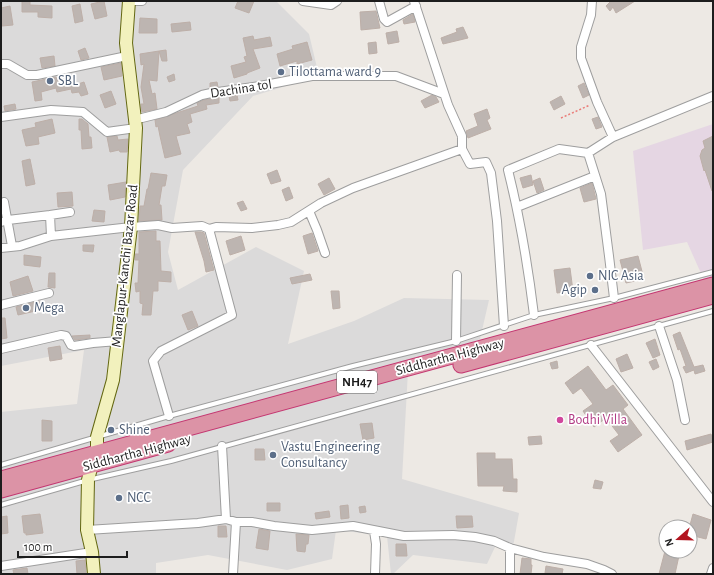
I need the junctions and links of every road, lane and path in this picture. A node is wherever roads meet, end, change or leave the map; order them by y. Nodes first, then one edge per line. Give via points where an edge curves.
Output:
1 (129, 1) edge
2 (142, 1) edge
3 (303, 1) edge
4 (337, 1) edge
5 (379, 1) edge
6 (592, 1) edge
7 (415, 4) edge
8 (127, 56) junction
9 (1, 64) edge
10 (444, 94) junction
11 (713, 96) edge
12 (597, 102) junction
13 (1, 117) edge
14 (561, 118) dead end
15 (135, 124) junction
16 (613, 137) junction
17 (462, 149) junction
18 (588, 153) junction
19 (595, 176) junction
20 (4, 202) dead end
21 (518, 207) junction
22 (309, 211) junction
23 (70, 212) dead end
24 (50, 215) junction
25 (4, 221) edge
26 (131, 227) junction
27 (209, 229) junction
28 (51, 236) junction
29 (12, 246) junction
30 (1, 248) edge
31 (325, 253) dead end
32 (713, 272) edge
33 (457, 275) dead end
34 (713, 285) edge
35 (49, 292) dead end
36 (713, 296) edge
37 (614, 298) junction
38 (1, 305) edge
39 (713, 311) edge
40 (534, 315) junction
41 (504, 326) junction
42 (659, 326) junction
43 (118, 341) junction
44 (456, 341) junction
45 (591, 345) junction
46 (1, 349) edge
47 (169, 416) junction
48 (685, 420) dead end
49 (97, 437) junction
50 (222, 446) junction
51 (95, 458) junction
52 (1, 465) edge
53 (1, 479) edge
54 (88, 480) junction
55 (1, 490) edge
56 (713, 502) edge
57 (1, 505) edge
58 (226, 519) junction
59 (236, 522) junction
60 (87, 530) junction
61 (374, 531) junction
62 (510, 548) junction
63 (92, 552) junction
64 (1, 566) edge
65 (713, 568) edge
66 (94, 574) edge
67 (233, 574) edge
68 (375, 574) edge
69 (510, 574) edge
70 (612, 574) edge
71 (711, 574) edge

1 - 2 street
1 - 8 street, Manglapur-Kanchi Bazar Road
3 - 4 street via 331,5
5 - 7 street via 384,19 388,22
6 - 12 street via 580,58
7 - 10 street
8 - 9 street via 37,75 27,75 8,64
8 - 15 street, Manglapur-Kanchi Bazar Road
10 - 15 street, Dachina tol via 396,76 312,76 202,95 166,112 142,118
10 - 17 street via 462,136
11 - 16 street
12 - 14 path
12 - 16 street
13 - 15 street, Dachina tol via 51,110 83,112 107,132
15 - 26 street, Manglapur-Kanchi Bazar Road
16 - 18 street
17 - 22 street via 353,188
17 - 41 street via 470,164 486,162 490,173 497,221
18 - 19 street
18 - 21 street via 559,149 508,170
19 - 21 street
19 - 37 street via 600,194
20 - 25 street
21 - 40 street
22 - 27 street via 291,222 278,226
22 - 31 street
23 - 24 street
24 - 25 street
24 - 28 street
25 - 29 street
26 - 27 street via 202,226
26 - 28 street
26 - 43 street, Manglapur-Kanchi Bazar Road
27 - 47 street via 232,315 161,351 153,361
28 - 29 street
29 - 30 street
32 - 37 lane
33 - 44 street
34 - 51 highway, Siddhartha Highway / NH47
35 - 38 street
36 - 51 highway, Siddhartha Highway / NH47
37 - 40 lane
39 - 42 lane
40 - 41 lane
41 - 44 lane
42 - 45 lane
42 - 48 street
43 - 46 street via 74,346 66,336 61,335
43 - 49 street, Manglapur-Kanchi Bazar Road via 113,380
44 - 47 lane
45 - 50 lane
45 - 56 street
47 - 49 lane
49 - 51 street, Manglapur-Kanchi Bazar Road
49 - 52 lane
50 - 54 lane
50 - 58 street
51 - 53 highway, Siddhartha Highway / NH47
51 - 54 street, Manglapur-Kanchi Bazar Road
51 - 55 highway, Siddhartha Highway / NH47
54 - 57 lane
54 - 60 street, Manglapur-Kanchi Bazar Road
58 - 59 street
58 - 60 street
59 - 61 street via 312,530 353,526
59 - 67 street
60 - 63 street, Manglapur-Kanchi Bazar Road
61 - 62 street via 404,536 475,537
61 - 68 street
62 - 69 street
62 - 70 street via 587,564
63 - 64 street
63 - 66 street, Manglapur-Kanchi Bazar Road
65 - 71 street

